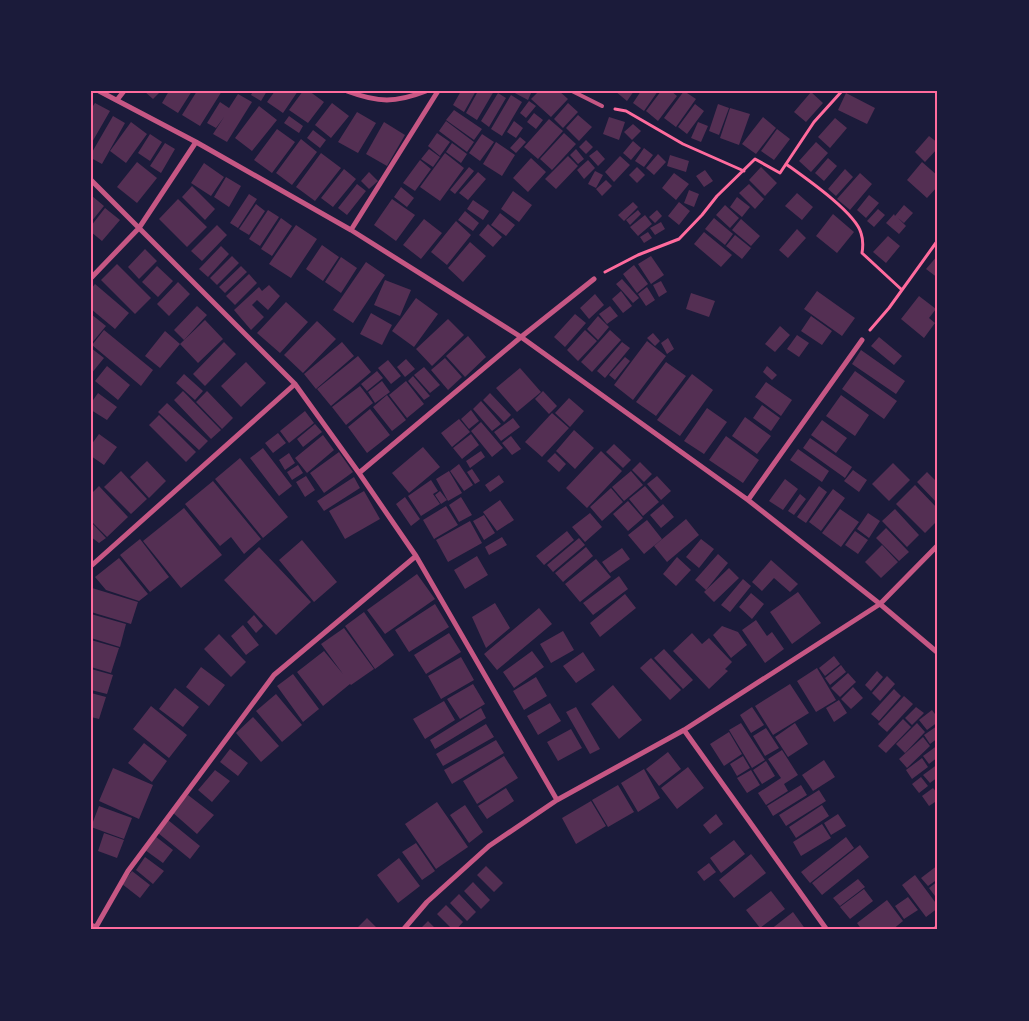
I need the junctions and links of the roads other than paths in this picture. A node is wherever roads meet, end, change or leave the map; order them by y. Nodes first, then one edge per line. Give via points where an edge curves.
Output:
1 (99, 91) edge
2 (124, 91) edge
3 (347, 91) edge
4 (426, 91) edge
5 (438, 91) edge
6 (572, 91) edge
7 (117, 100) junction
8 (602, 106) road end
9 (196, 142) junction
10 (91, 180) edge
11 (138, 228) junction
12 (351, 230) junction
13 (91, 278) edge
14 (594, 279) road end
15 (521, 337) junction
16 (862, 340) road end
17 (295, 384) junction
18 (359, 473) junction
19 (748, 500) junction
20 (938, 545) edge
21 (416, 556) junction
22 (91, 566) edge
23 (880, 604) junction
24 (938, 653) edge
25 (684, 730) junction
26 (557, 800) junction
27 (94, 926) edge
28 (938, 927) edge
29 (403, 930) edge
30 (827, 930) edge
31 (934, 930) edge

1 - 7 street
2 - 7 street
3 - 4 street via 377,100 392,100
5 - 12 street
6 - 8 lane
7 - 9 street
9 - 11 street
9 - 12 street
10 - 11 street
11 - 13 street
11 - 17 street
12 - 15 street
14 - 15 street
15 - 18 street
15 - 19 street
16 - 19 street
17 - 18 street
17 - 22 street
18 - 21 street
19 - 23 street
20 - 23 street
21 - 26 street
21 - 27 street via 274,675 128,871
23 - 24 street
23 - 25 street
25 - 26 street
25 - 30 street
26 - 29 street via 489,846 427,902
28 - 31 street

